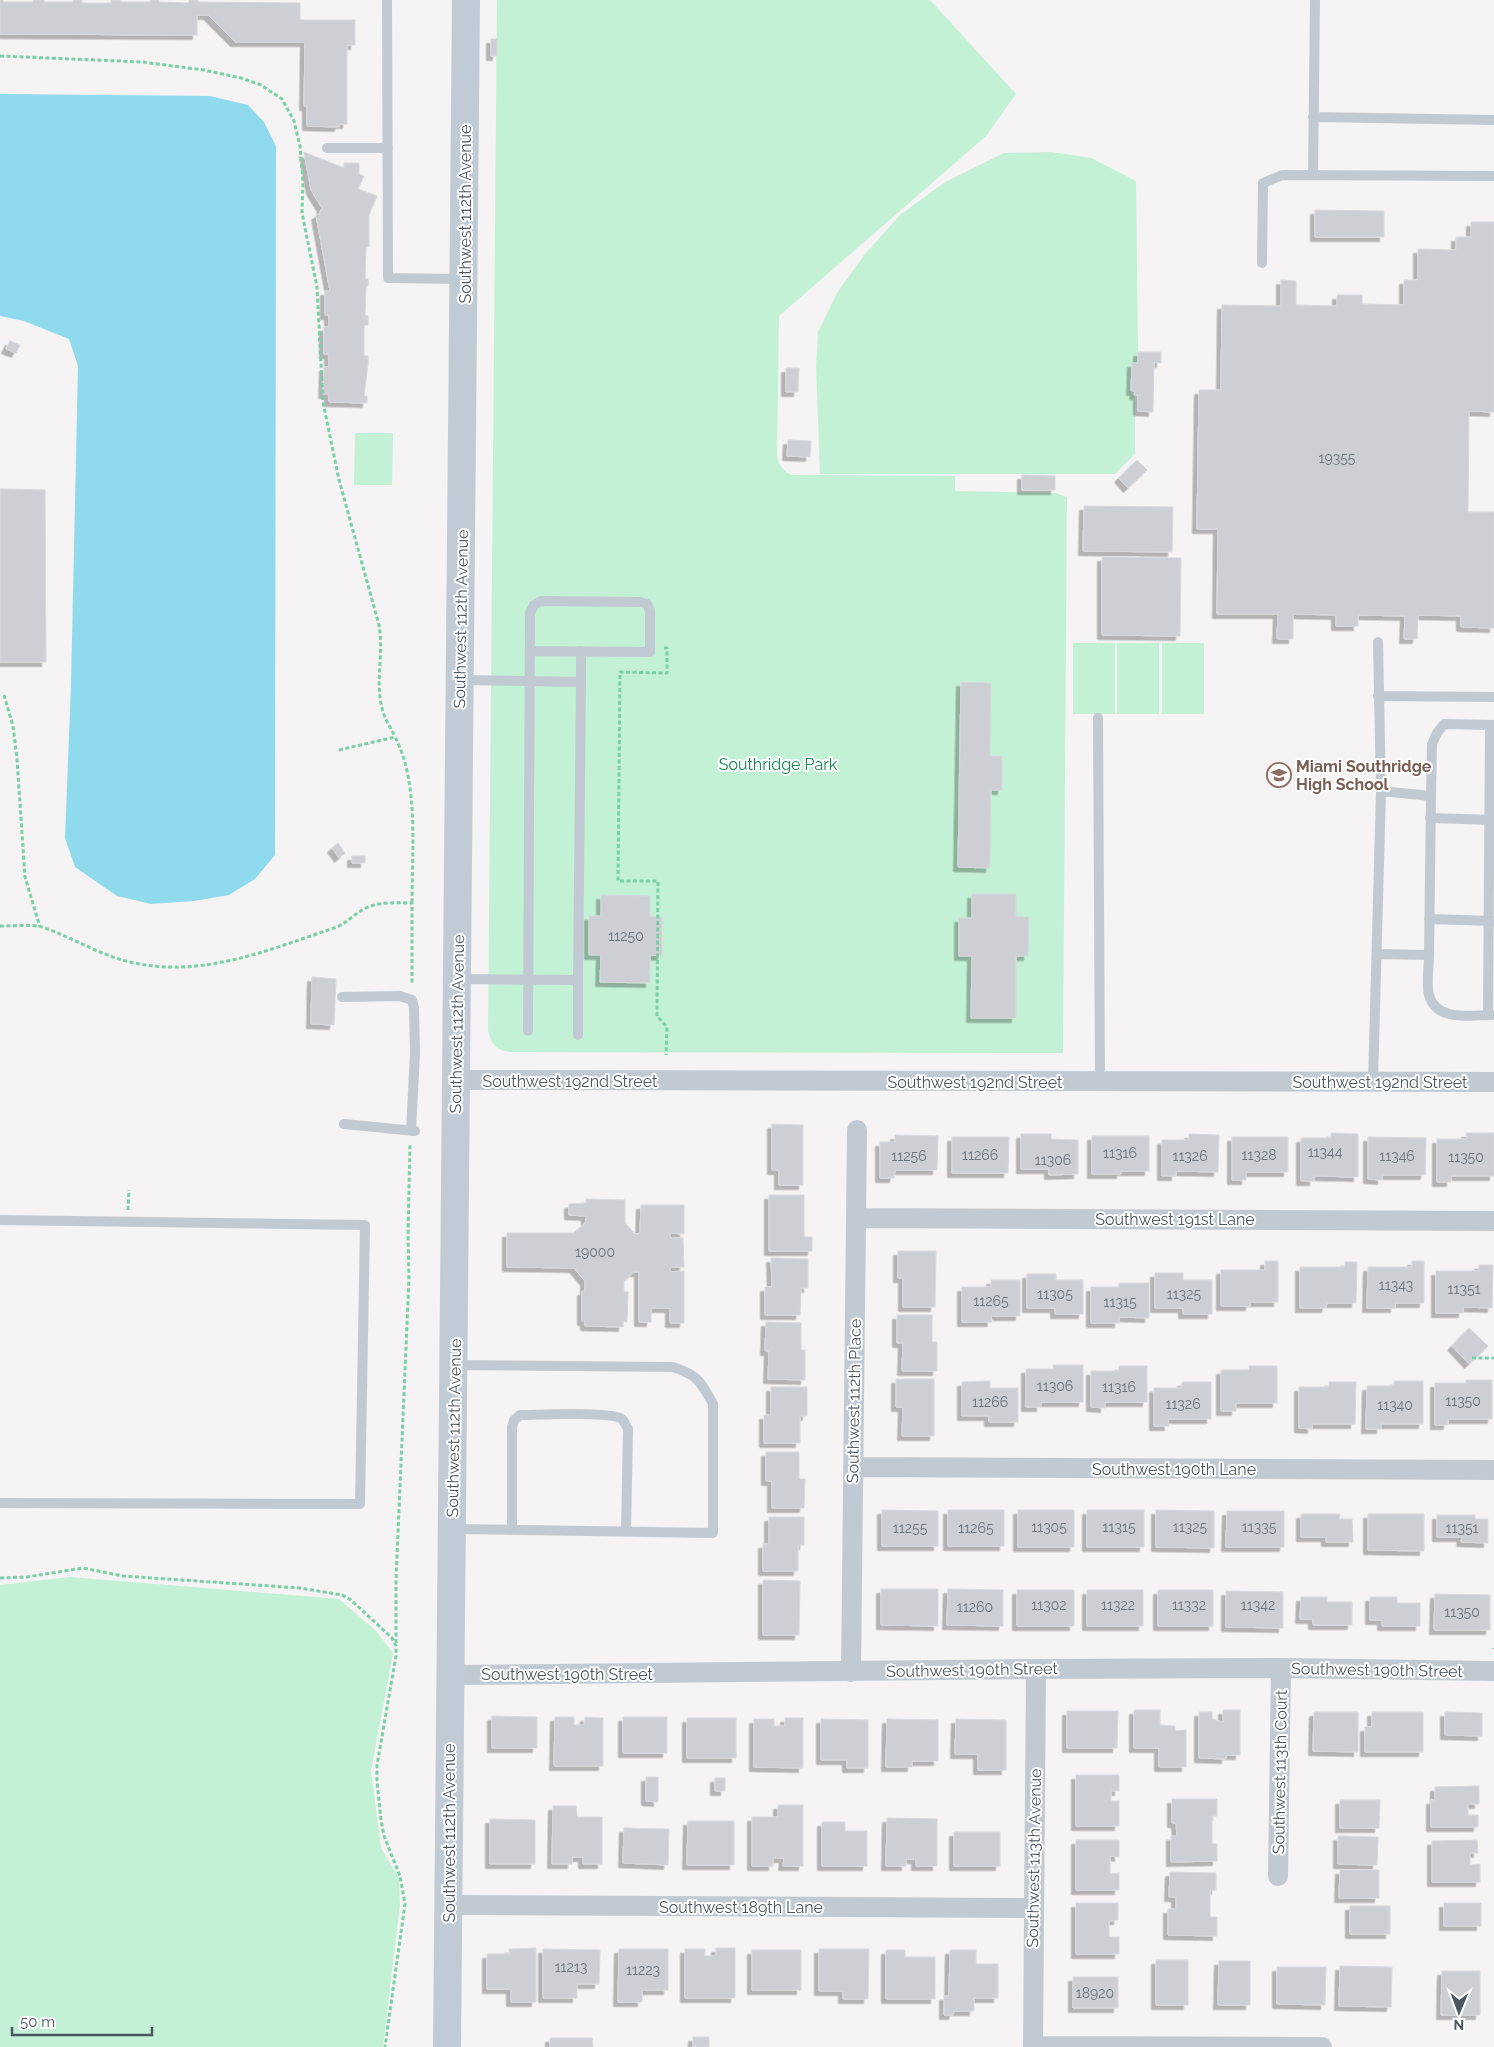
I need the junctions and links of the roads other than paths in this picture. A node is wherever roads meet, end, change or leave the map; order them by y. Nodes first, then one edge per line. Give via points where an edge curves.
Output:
1 (387, 0) edge
2 (466, 0) edge
3 (1316, 0) edge
4 (1313, 117) junction
5 (1494, 120) edge
6 (328, 148) dead end
7 (388, 148) junction
8 (1313, 174) junction
9 (1494, 176) edge
10 (1262, 263) dead end
11 (464, 279) junction
12 (1378, 642) dead end
13 (530, 651) junction
14 (581, 651) junction
15 (460, 680) junction
16 (531, 681) junction
17 (581, 682) junction
18 (1378, 696) junction
19 (1494, 697) edge
20 (1098, 718) dead end
21 (1492, 725) edge
22 (1381, 791) junction
23 (1431, 796) junction
24 (1430, 818) junction
25 (1492, 820) edge
26 (1429, 919) junction
27 (1491, 921) edge
28 (1377, 954) junction
29 (1429, 955) junction
30 (458, 979) junction
31 (529, 980) junction
32 (578, 980) junction
33 (342, 997) dead end
34 (1491, 1015) edge
35 (528, 1031) dead end
36 (578, 1035) dead end
37 (456, 1080) junction
38 (1100, 1082) junction
39 (1373, 1082) junction
40 (1494, 1082) edge
41 (344, 1124) dead end
42 (857, 1130) dead end
43 (856, 1218) junction
44 (0, 1220) edge
45 (1494, 1221) edge
46 (454, 1364) junction
47 (853, 1467) junction
48 (1494, 1470) edge
49 (0, 1503) edge
50 (453, 1529) junction
51 (512, 1530) junction
52 (626, 1532) junction
53 (1281, 1668) junction
54 (1036, 1669) junction
55 (1494, 1671) edge
56 (851, 1672) junction
57 (450, 1675) junction
58 (1278, 1876) dead end
59 (448, 1905) junction
60 (1034, 1908) junction
61 (448, 2047) edge
62 (1033, 2047) edge
63 (1322, 2047) edge

1 - 7 lane
2 - 11 street, Southwest 112th Avenue
3 - 4 lane
4 - 5 lane
4 - 8 lane
6 - 7 lane
7 - 11 lane via 388,278
8 - 9 lane
8 - 10 lane via 1282,174 1263,183
11 - 15 street, Southwest 112th Avenue
12 - 18 lane
13 - 14 lane
13 - 14 lane via 530,614 534,605 541,601 647,604 650,611 650,652
13 - 16 lane
14 - 17 lane
15 - 16 lane
15 - 30 street, Southwest 112th Avenue
16 - 17 lane
16 - 31 lane
17 - 32 lane
18 - 19 lane
18 - 22 lane
20 - 38 lane
21 - 23 lane via 1444,724 1432,744
21 - 25 lane
22 - 23 lane
22 - 28 lane
23 - 24 lane
24 - 25 lane
24 - 26 lane
25 - 27 lane
26 - 27 lane
26 - 29 lane
27 - 34 lane
28 - 29 lane
28 - 39 lane
29 - 34 lane via 1429,996 1438,1009 1449,1015
30 - 31 lane
30 - 37 street, Southwest 112th Avenue
31 - 32 lane
31 - 35 lane
32 - 36 lane
33 - 41 lane via 400,996 412,1000 415,1053 412,1134
37 - 38 street, Southwest 192nd Street
37 - 46 street, Southwest 112th Avenue
38 - 39 street, Southwest 192nd Street
39 - 40 street, Southwest 192nd Street
42 - 43 street, Southwest 112th Place
43 - 45 street, Southwest 191st Lane
43 - 47 street, Southwest 112th Place
44 - 49 lane via 365,1226 360,1504
46 - 50 street, Southwest 112th Avenue
46 - 52 lane via 673,1366 692,1373 713,1404 713,1533
47 - 48 street, Southwest 190th Lane
47 - 56 street, Southwest 112th Place
50 - 51 lane
50 - 57 street, Southwest 112th Avenue
51 - 52 lane
51 - 52 lane via 512,1427 520,1414 614,1416 622,1420 628,1429
53 - 54 street, Southwest 190th Street
53 - 55 street, Southwest 190th Street
53 - 58 street, Southwest 113th Court
54 - 56 street, Southwest 190th Street
54 - 60 street, Southwest 113th Avenue
56 - 57 street, Southwest 190th Street
57 - 59 street, Southwest 112th Avenue
59 - 60 street, Southwest 189th Lane
59 - 61 street, Southwest 112th Avenue
60 - 62 street, Southwest 113th Avenue
62 - 63 street

